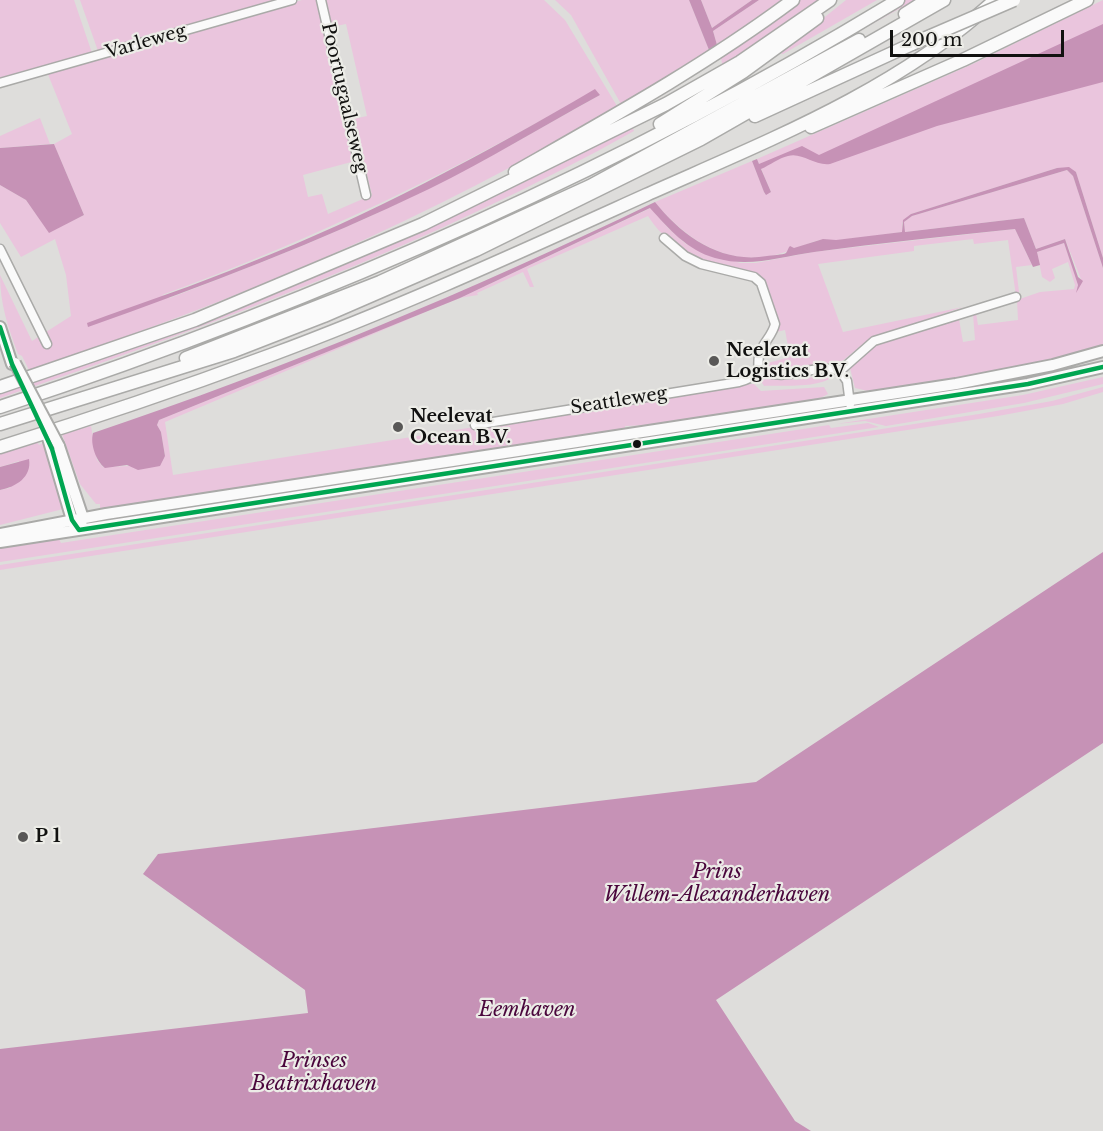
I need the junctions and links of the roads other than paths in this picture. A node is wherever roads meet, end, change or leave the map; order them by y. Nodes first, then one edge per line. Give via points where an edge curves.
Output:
1 (292, 0) edge
2 (321, 0) edge
3 (793, 0) edge
4 (831, 0) edge
5 (838, 0) edge
6 (897, 0) edge
7 (927, 0) edge
8 (944, 0) edge
9 (995, 0) edge
10 (1014, 0) edge
11 (1087, 0) edge
12 (0, 83) edge
13 (701, 139) junction
14 (753, 147) junction
15 (544, 190) junction
16 (366, 195) dead end
17 (423, 224) junction
18 (664, 238) dead end
19 (0, 249) edge
20 (1016, 297) dead end
21 (0, 327) edge
22 (47, 344) dead end
23 (1103, 351) edge
24 (1103, 367) edge
25 (759, 369) junction
26 (840, 371) junction
27 (0, 387) edge
28 (76, 400) junction
29 (851, 406) junction
30 (0, 407) edge
31 (0, 424) edge
32 (475, 424) dead end
33 (53, 444) junction
34 (0, 447) edge
35 (68, 505) junction
36 (77, 519) junction
37 (58, 523) junction
38 (79, 530) junction
39 (0, 534) edge
40 (0, 542) edge

1 - 12 street, Varleweg
2 - 16 street, Poortugaalseweg
3 - 17 highway via 683,74
4 - 17 highway via 740,62 666,104
5 - 15 highway via 743,72
6 - 15 highway via 735,94
7 - 28 highway via 600,181 475,241
8 - 13 highway
9 - 14 highway via 925,57 851,100
10 - 13 highway, bridge
11 - 14 highway via 897,91
13 - 28 highway via 476,250 324,316 234,351
14 - 34 highway via 346,326 96,417
15 - 30 highway via 253,316
17 - 27 highway via 195,320
18 - 25 street via 693,260 715,269 751,275 761,284 775,324 760,353
19 - 22 street
20 - 26 street via 874,340
21 - 33 main road, bridge
23 - 29 main road
24 - 29 main road via 1028,384
25 - 26 street via 787,375
25 - 32 street, Seattleweg via 739,382
26 - 29 street via 847,381
28 - 31 highway
29 - 36 main road
29 - 38 main road
33 - 35 main road
33 - 36 main road
35 - 36 main road
35 - 37 main road
36 - 37 main road
36 - 38 main road
37 - 39 main road
38 - 40 main road

